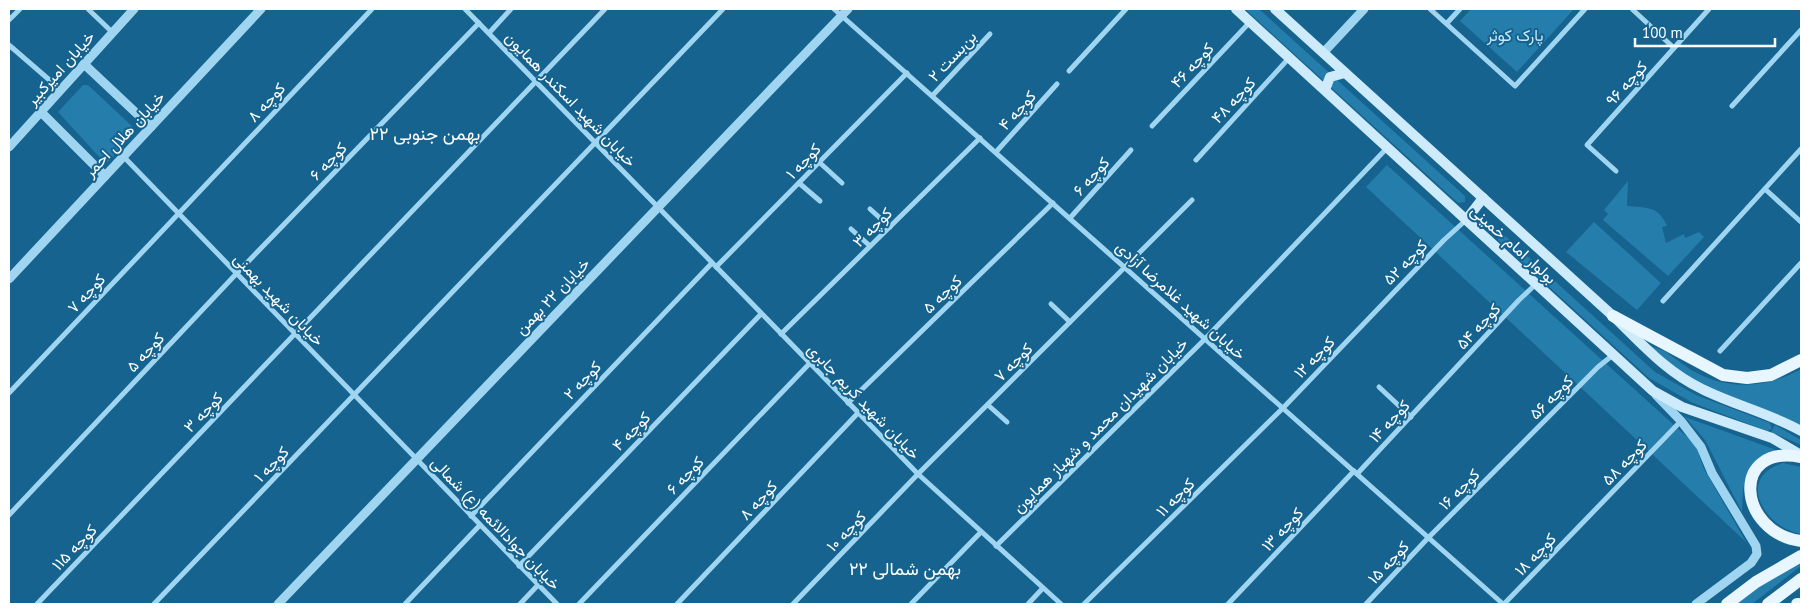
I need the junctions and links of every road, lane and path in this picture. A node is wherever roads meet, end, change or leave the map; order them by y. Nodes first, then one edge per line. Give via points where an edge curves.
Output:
1 (20, 9) edge
2 (88, 9) edge
3 (134, 9) edge
4 (261, 9) edge
5 (372, 9) edge
6 (465, 9) edge
7 (511, 9) edge
8 (605, 9) edge
9 (723, 9) edge
10 (834, 9) edge
11 (1126, 9) edge
12 (1236, 9) edge
13 (1275, 9) edge
14 (1364, 9) edge
15 (1430, 9) edge
16 (1460, 9) edge
17 (1585, 9) edge
18 (1632, 9) edge
19 (1709, 9) edge
20 (846, 12) edge
21 (9, 20) edge
22 (1250, 22) junction
23 (479, 23) junction
24 (1447, 23) junction
25 (1801, 30) edge
26 (112, 32) junction
27 (488, 33) junction
28 (990, 34) dead end
29 (9, 45) edge
30 (1674, 48) junction
31 (1323, 53) junction
32 (1289, 58) junction
33 (84, 64) junction
34 (1069, 71) dead end
35 (907, 73) junction
36 (1345, 73) junction
37 (536, 82) junction
38 (1056, 84) dead end
39 (62, 90) junction
40 (1325, 90) junction
41 (932, 96) junction
42 (1732, 106) dead end
43 (41, 112) junction
44 (1152, 126) dead end
45 (151, 127) junction
46 (980, 138) junction
47 (595, 142) junction
48 (9, 146) edge
49 (1387, 148) junction
50 (1801, 149) edge
51 (1131, 150) dead end
52 (996, 152) junction
53 (123, 156) junction
54 (1196, 160) dead end
55 (819, 162) junction
56 (1616, 171) dead end
57 (105, 176) junction
58 (799, 183) junction
59 (842, 183) dead end
60 (1764, 189) junction
61 (1483, 198) junction
62 (1192, 200) dead end
63 (820, 202) dead end
64 (1053, 203) junction
65 (658, 208) junction
66 (870, 209) dead end
67 (179, 213) junction
68 (1070, 218) junction
69 (1466, 220) junction
70 (1801, 222) edge
71 (890, 227) junction
72 (851, 229) dead end
73 (870, 246) junction
74 (1801, 263) edge
75 (714, 265) junction
76 (1126, 268) junction
77 (237, 273) junction
78 (9, 279) edge
79 (1536, 284) junction
80 (1663, 300) dead end
81 (1050, 304) dead end
82 (761, 314) junction
83 (1613, 316) junction
84 (1070, 322) junction
85 (1364, 323) joint
86 (295, 334) junction
87 (782, 334) junction
88 (1205, 339) junction
89 (1720, 351) dead end
90 (1613, 355) junction
91 (1801, 360) edge
92 (810, 363) junction
93 (1439, 386) joint
94 (1379, 387) dead end
95 (1653, 391) junction
96 (10, 392) edge
97 (354, 394) junction
98 (848, 403) junction
99 (988, 405) junction
100 (1283, 408) junction
101 (858, 413) junction
102 (1411, 416) junction
103 (1681, 421) junction
104 (1007, 422) dead end
105 (1801, 430) edge
106 (1801, 456) edge
107 (1507, 458) joint
108 (417, 459) junction
109 (1355, 473) junction
110 (918, 474) junction
111 (129, 508) joint
112 (9, 515) edge
113 (471, 516) junction
114 (1585, 521) joint
115 (480, 525) junction
116 (981, 532) junction
117 (1428, 538) junction
118 (1801, 541) edge
119 (996, 546) junction
120 (1801, 556) edge
121 (519, 566) junction
122 (1801, 579) edge
123 (538, 585) junction
124 (1043, 588) junction
125 (37, 604) edge
126 (154, 604) edge
127 (278, 604) edge
128 (405, 604) edge
129 (520, 604) edge
130 (557, 604) edge
131 (579, 604) edge
132 (677, 604) edge
133 (793, 604) edge
134 (911, 604) edge
135 (1028, 604) edge
136 (1061, 604) edge
137 (1084, 604) edge
138 (1228, 604) edge
139 (1366, 604) edge
140 (1503, 604) edge
141 (1696, 604) edge
142 (1727, 604) edge
143 (1768, 604) edge

1 - 21 street
2 - 26 street
3 - 26 street, خیابان امیرکبیر
4 - 45 street, خیابان هلال احمر
5 - 67 street, کوچه ۸
6 - 23 street, خیابان شهید اسکندر همایون
7 - 27 street
8 - 37 street
9 - 47 street
10 - 20 street, خیابان شهید غلامرضا آزادی
11 - 34 street
12 - 22 main road, بولوار امام خمینی
13 - 31 main road, بولوار امام خمینی
14 - 31 street
15 - 24 street
16 - 24 street
17 - 24 street via 1515,86
18 - 30 street
19 - 30 street, کوچه ۹۶
20 - 35 street, خیابان شهید غلامرضا آزادی
20 - 65 street, خیابان ۲۲ بهمن
22 - 32 main road, بولوار امام خمینی
22 - 44 street, کوچه ۴۶
23 - 27 street, خیابان شهید اسکندر همایون
23 - 77 street, کوچه ۶
25 - 42 street
26 - 33 street, خیابان امیرکبیر
27 - 37 street, خیابان شهید اسکندر همایون
28 - 41 street, بن‌بست ۲
29 - 39 street
30 - 56 street, کوچه ۹۶ via 1587,145
31 - 36 main road, بولوار امام خمینی
32 - 40 main road, بولوار امام خمینی
32 - 54 street, کوچه ۴۸
33 - 39 street, خیابان امیرکبیر
33 - 45 street
35 - 41 street, خیابان شهید غلامرضا آزادی
35 - 55 street, کوچه ۱
36 - 40 main road via 1330,76
36 - 61 main road, بولوار امام خمینی
37 - 47 street, خیابان شهید اسکندر همایون
37 - 86 street
38 - 52 street, کوچه ۴
39 - 43 street, خیابان امیرکبیر
40 - 49 main road, بولوار امام خمینی
41 - 46 street, خیابان شهید غلامرضا آزادی
43 - 48 street, خیابان امیرکبیر
43 - 57 street
45 - 53 street, خیابان هلال احمر
46 - 52 street, خیابان شهید غلامرضا آزادی
46 - 71 street, کوچه ۳
47 - 65 street, خیابان شهید اسکندر همایون
47 - 97 street
49 - 69 main road, بولوار امام خمینی
49 - 88 street, خیابان شهیدان محمد و شهباز همایون
50 - 60 street
51 - 68 street, کوچه ۶
52 - 64 street, خیابان شهید غلامرضا آزادی
53 - 57 street, خیابان هلال احمر
53 - 67 street, خیابان شهید بهمنی
55 - 58 street, کوچه ۱
55 - 59 street
57 - 78 street, خیابان هلال احمر
58 - 63 street
58 - 75 street, کوچه ۱
60 - 70 street
60 - 80 street
61 - 69 main road
61 - 83 main road, بولوار امام خمینی
62 - 76 street, کوچه ۷
64 - 68 street, خیابان شهید غلامرضا آزادی
64 - 98 street, کوچه ۵
65 - 75 street, خیابان شهید کریم جابری
65 - 108 street, خیابان ۲۲ بهمن
66 - 71 street
67 - 77 street, خیابان شهید بهمنی
67 - 96 street, کوچه ۷
68 - 76 street, خیابان شهید غلامرضا آزادی
69 - 79 main road, بولوار امام خمینی
69 - 85 street, کوچه ۵۲
71 - 73 street, کوچه ۳
72 - 73 street
73 - 87 street, کوچه ۳
74 - 89 street
75 - 82 street, خیابان شهید کریم جابری
75 - 113 street, کوچه ۲
76 - 84 street, کوچه ۷
76 - 88 street, خیابان شهید غلامرضا آزادی
77 - 86 street, خیابان شهید بهمنی
77 - 112 street, کوچه ۵
79 - 90 main road, بولوار امام خمینی
79 - 93 street, کوچه ۵۴
81 - 84 street
82 - 87 street, خیابان شهید کریم جابری
82 - 121 street, کوچه ۴
83 - 91 main road via 1723,375 1747,378 1771,375
83 - 105 main road, بولوار امام خمینی via 1666,368 1702,389
84 - 99 street, کوچه ۷
85 - 100 street, کوچه ۱۲
86 - 97 street, خیابان شهید بهمنی
86 - 111 street, کوچه ۳
87 - 92 street, خیابان شهید کریم جابری
88 - 100 street, خیابان شهید غلامرضا آزادی
88 - 119 street, خیابان شهیدان محمد و شهباز همایون
90 - 95 main road, بولوار امام خمینی
90 - 107 street, کوچه ۵۶
92 - 98 street, خیابان شهید کریم جابری
92 - 131 street, کوچه ۶
93 - 102 street, کوچه ۱۴
94 - 102 street
95 - 103 street
95 - 106 main road, بولوار امام خمینی via 1682,407 1772,438
97 - 108 street, خیابان شهید بهمنی
97 - 126 street, کوچه ۱
98 - 101 street, خیابان شهید کریم جابری
99 - 104 street
99 - 110 street, کوچه ۷
100 - 109 street, خیابان شهید غلامرضا آزادی
100 - 137 street, کوچه ۱۱
101 - 110 street, خیابان شهید کریم جابری
101 - 132 street, کوچه ۸
102 - 109 street, کوچه ۱۴
103 - 114 street, کوچه ۵۸
103 - 141 street via 1701,447 1712,473 1756,546 1757,554 1751,563
106 - 118 main road via 1775,456 1761,463 1752,474 1749,489 1751,503 1771,530 1785,538
107 - 117 street, کوچه ۱۶
108 - 113 street, خیابان جوادالائمه (ع) شمالی
108 - 127 street, خیابان ۲۲ بهمن
109 - 117 street, خیابان شهید غلامرضا آزادی
109 - 138 street, کوچه ۱۳
110 - 116 street, خیابان شهید کریم جابری
110 - 133 street, کوچه ۱۰
111 - 125 street, کوچه ۱۱۵
113 - 115 street, خیابان جوادالائمه (ع) شمالی
114 - 140 street, کوچه ۱۸
115 - 121 street, خیابان جوادالائمه (ع) شمالی
115 - 128 street
116 - 119 street, خیابان شهید کریم جابری
116 - 134 street
117 - 139 street, کوچه ۱۵
117 - 140 street, خیابان شهید غلامرضا آزادی
119 - 124 street, خیابان شهید کریم جابری
120 - 142 main road via 1756,582
121 - 123 street, خیابان جوادالائمه (ع) شمالی
122 - 143 main road
123 - 129 street
123 - 130 street, خیابان جوادالائمه (ع) شمالی
124 - 135 street
124 - 136 street, خیابان شهید کریم جابری

